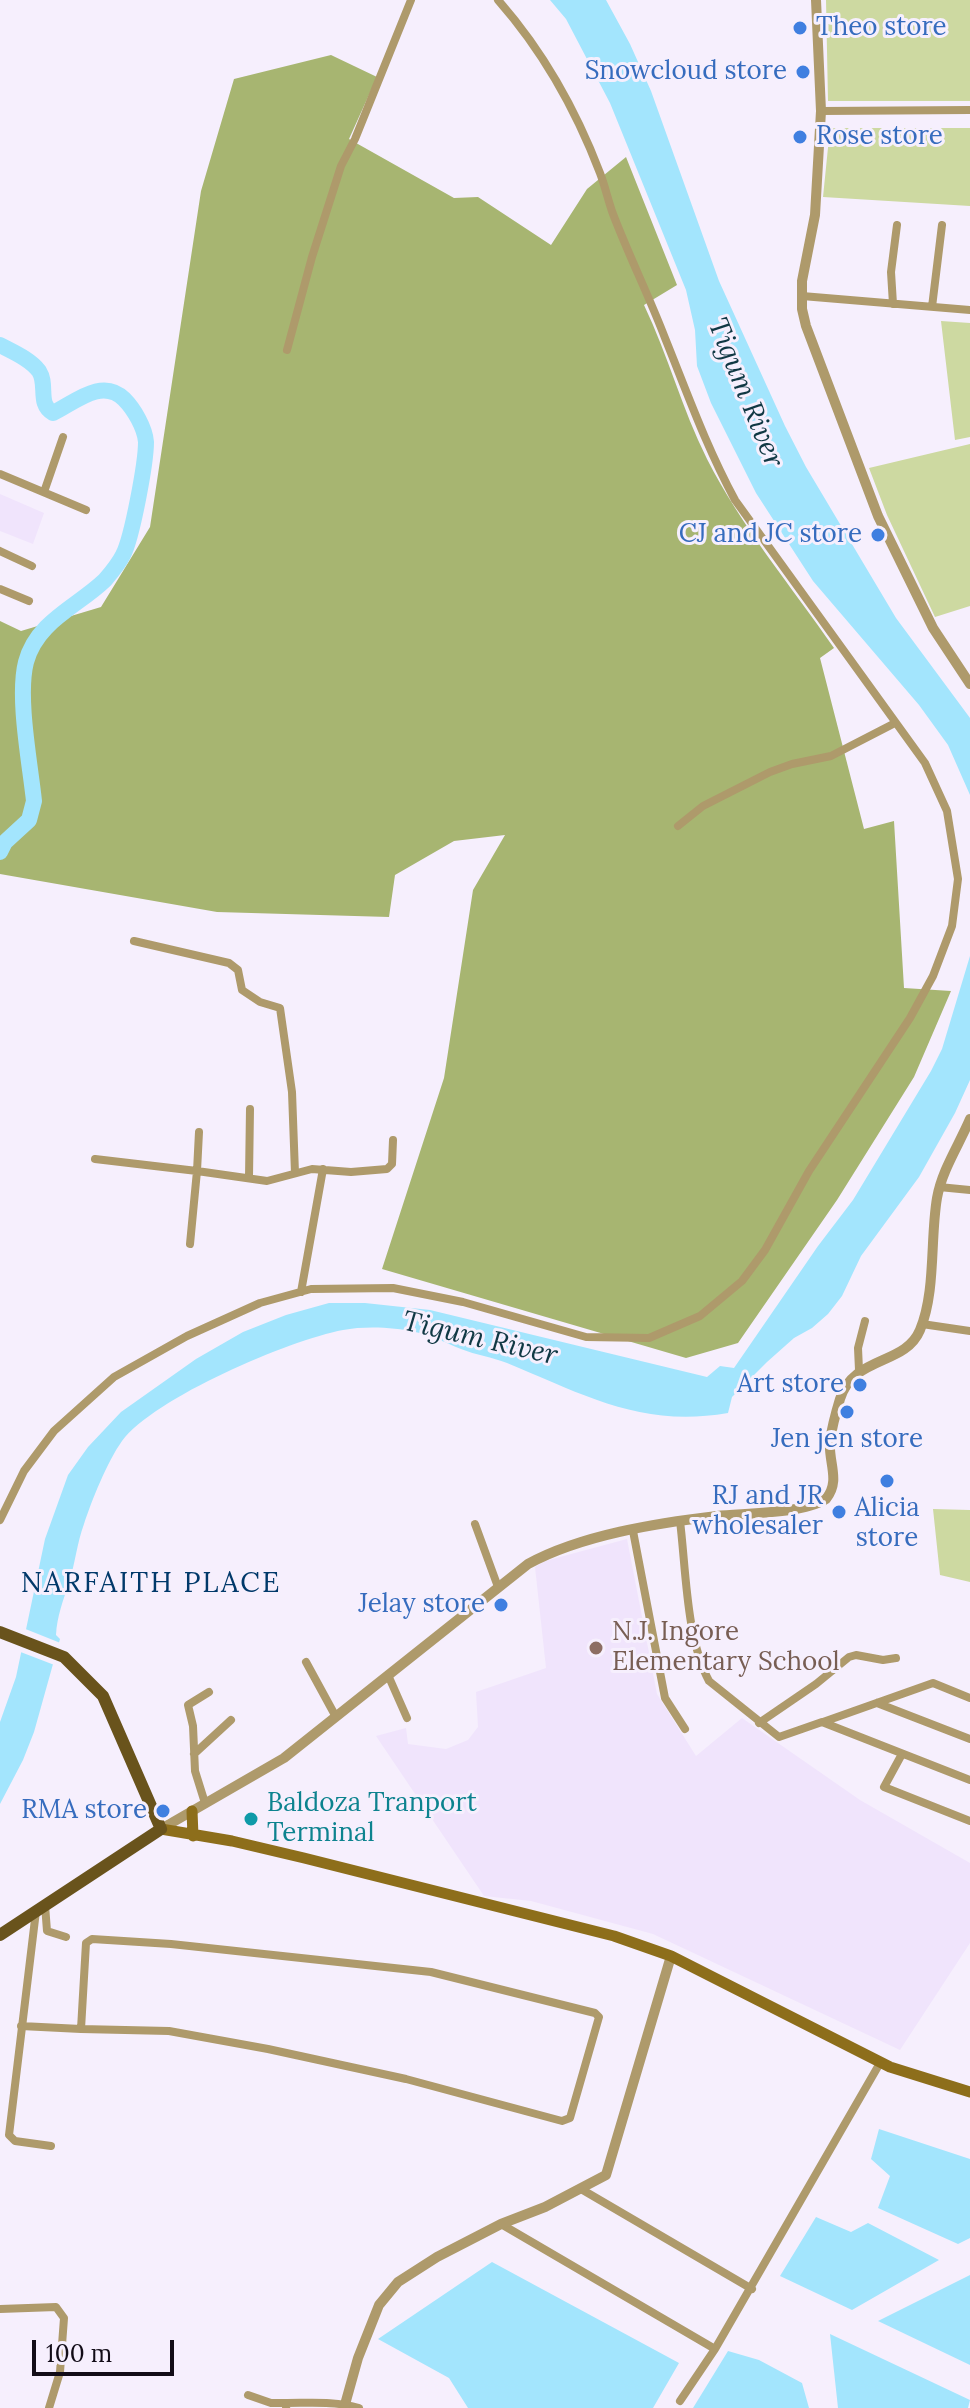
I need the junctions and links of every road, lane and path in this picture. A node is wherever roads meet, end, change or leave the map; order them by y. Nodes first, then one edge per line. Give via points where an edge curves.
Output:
1 (411, 0) edge
2 (498, 0) edge
3 (816, 0) edge
4 (970, 110) edge
5 (821, 111) junction
6 (897, 225) dead end
7 (942, 225) dead end
8 (802, 296) junction
9 (893, 304) junction
10 (932, 307) junction
11 (970, 310) edge
12 (287, 350) dead end
13 (63, 437) dead end
14 (0, 474) edge
15 (44, 492) junction
16 (86, 510) dead end
17 (0, 551) edge
18 (32, 566) dead end
19 (0, 589) edge
20 (29, 601) dead end
21 (970, 684) edge
22 (895, 723) junction
23 (678, 826) dead end
24 (134, 941) dead end
25 (250, 1109) dead end
26 (970, 1119) edge
27 (199, 1132) dead end
28 (393, 1140) dead end
29 (95, 1159) dead end
30 (323, 1169) junction
31 (197, 1171) junction
32 (295, 1173) junction
33 (249, 1177) junction
34 (939, 1187) junction
35 (970, 1190) edge
36 (190, 1244) dead end
37 (301, 1292) junction
38 (865, 1321) dead end
39 (922, 1324) junction
40 (970, 1331) edge
41 (859, 1370) junction
42 (0, 1520) edge
43 (680, 1521) junction
44 (475, 1524) dead end
45 (633, 1531) junction
46 (498, 1587) junction
47 (0, 1632) edge
48 (896, 1658) dead end
49 (306, 1662) dead end
50 (388, 1675) junction
51 (209, 1692) dead end
52 (970, 1698) edge
53 (877, 1703) junction
54 (336, 1717) junction
55 (407, 1718) dead end
56 (231, 1720) dead end
57 (822, 1722) junction
58 (759, 1723) junction
59 (685, 1729) dead end
60 (970, 1739) edge
61 (194, 1754) junction
62 (902, 1754) junction
63 (970, 1780) edge
64 (205, 1803) junction
65 (192, 1811) junction
66 (970, 1821) edge
67 (161, 1829) junction
68 (193, 1836) junction
69 (40, 1908) junction
70 (0, 1935) edge
71 (66, 1937) dead end
72 (671, 1956) junction
73 (21, 2026) junction
74 (81, 2029) junction
75 (880, 2063) junction
76 (970, 2092) edge
77 (51, 2146) dead end
78 (581, 2189) junction
79 (501, 2224) junction
80 (752, 2289) junction
81 (0, 2309) edge
82 (715, 2349) junction
83 (248, 2395) dead end
84 (680, 2401) dead end
85 (286, 2406) edge
86 (345, 2406) edge
87 (49, 2408) edge
88 (359, 2408) edge

1 - 12 street via 341,166
2 - 22 street via 526,32 584,136 685,395 735,500
3 - 5 street
4 - 5 street
5 - 8 street via 815,215
6 - 9 street
7 - 10 street
8 - 9 street
8 - 21 street via 806,326 878,516 933,628
9 - 10 street
10 - 11 street
13 - 15 street
14 - 15 street
15 - 16 street
17 - 18 street
19 - 20 street
22 - 23 street via 831,756 770,772 703,806
22 - 37 street via 925,763 947,811 958,879 952,926 910,1018 742,1281 700,1316 649,1338 586,1337 393,1288
24 - 32 street via 229,963 238,970 242,990 280,1008 292,1092
25 - 33 street
26 - 34 street
27 - 31 street
28 - 30 street via 387,1169
29 - 31 street
30 - 32 street
30 - 37 street
31 - 33 street
31 - 36 street
32 - 33 street via 267,1181
34 - 35 street
34 - 39 street
37 - 42 street via 260,1303 187,1336 114,1377 54,1431 24,1471
38 - 41 street
39 - 40 street
39 - 41 street via 910,1344
41 - 43 street via 841,1397 830,1442 835,1483 826,1499 797,1508
43 - 45 street
43 - 58 street via 702,1668 709,1681
44 - 46 street
45 - 46 street via 545,1555
45 - 59 street via 665,1698
46 - 50 street
47 - 67 main road via 64,1657 103,1696
48 - 58 street via 849,1657
49 - 54 street
50 - 54 street
50 - 55 street
51 - 61 street via 188,1705
52 - 53 street via 933,1683
53 - 57 street
53 - 60 street
54 - 64 street via 271,1768
56 - 61 street
57 - 58 street via 779,1737
57 - 62 street
61 - 64 street
62 - 63 street
62 - 66 street via 884,1787
64 - 65 street
65 - 67 street
65 - 68 main road
67 - 68 main road
67 - 69 main road
68 - 72 main road via 304,1858 614,1936
69 - 70 main road
69 - 71 street via 47,1931
69 - 73 street
72 - 75 main road
72 - 78 street via 611,2163 606,2175
73 - 74 street
73 - 77 street via 9,2135 15,2141
74 - 74 street via 169,2031 268,2049 562,2121 570,2118 599,2017 431,1972 92,1939 86,1943
75 - 76 main road
75 - 80 street
78 - 79 street
78 - 80 street
79 - 82 street
79 - 86 street via 437,2257 386,2293 358,2358
80 - 82 street
81 - 87 street via 56,2307 64,2318 60,2372
82 - 84 street
83 - 85 street
85 - 86 street
86 - 88 street

